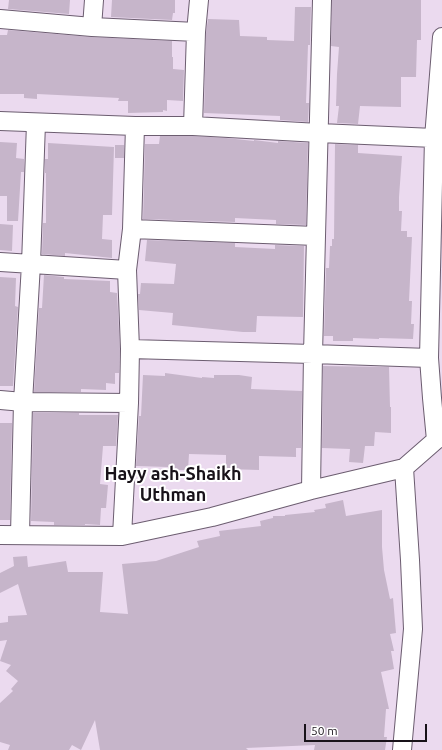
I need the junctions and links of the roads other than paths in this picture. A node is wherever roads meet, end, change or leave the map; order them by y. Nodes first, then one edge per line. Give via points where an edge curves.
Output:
1 (94, 0) edge
2 (199, 0) edge
3 (322, 0) edge
4 (0, 19) edge
5 (92, 26) junction
6 (196, 32) junction
7 (442, 37) edge
8 (0, 121) edge
9 (36, 123) junction
10 (135, 126) junction
11 (193, 126) junction
12 (319, 133) junction
13 (434, 138) junction
14 (132, 229) junction
15 (316, 236) junction
16 (0, 262) edge
17 (31, 264) junction
18 (127, 270) junction
19 (130, 349) junction
20 (313, 354) junction
21 (429, 358) junction
22 (0, 400) edge
23 (23, 402) junction
24 (129, 403) junction
25 (439, 438) edge
26 (404, 468) junction
27 (311, 490) junction
28 (0, 535) edge
29 (20, 535) junction
30 (122, 536) junction
31 (402, 750) edge

1 - 5 street
2 - 6 street
3 - 12 street
4 - 5 street
5 - 6 street
6 - 11 street
7 - 13 street
8 - 9 street
9 - 10 street
9 - 17 street
10 - 11 street
10 - 14 street
11 - 12 street
12 - 13 street
12 - 15 street
13 - 21 street
14 - 15 street
14 - 18 street
15 - 20 street
16 - 17 street
17 - 18 street
17 - 23 street
18 - 19 street
19 - 20 street
19 - 24 street
20 - 21 street
20 - 27 street
21 - 25 street
22 - 23 street
23 - 24 street
23 - 29 street
24 - 30 street
25 - 26 street
26 - 27 street
26 - 31 street via 413,629
27 - 30 street via 212,517
28 - 29 street
29 - 30 street

